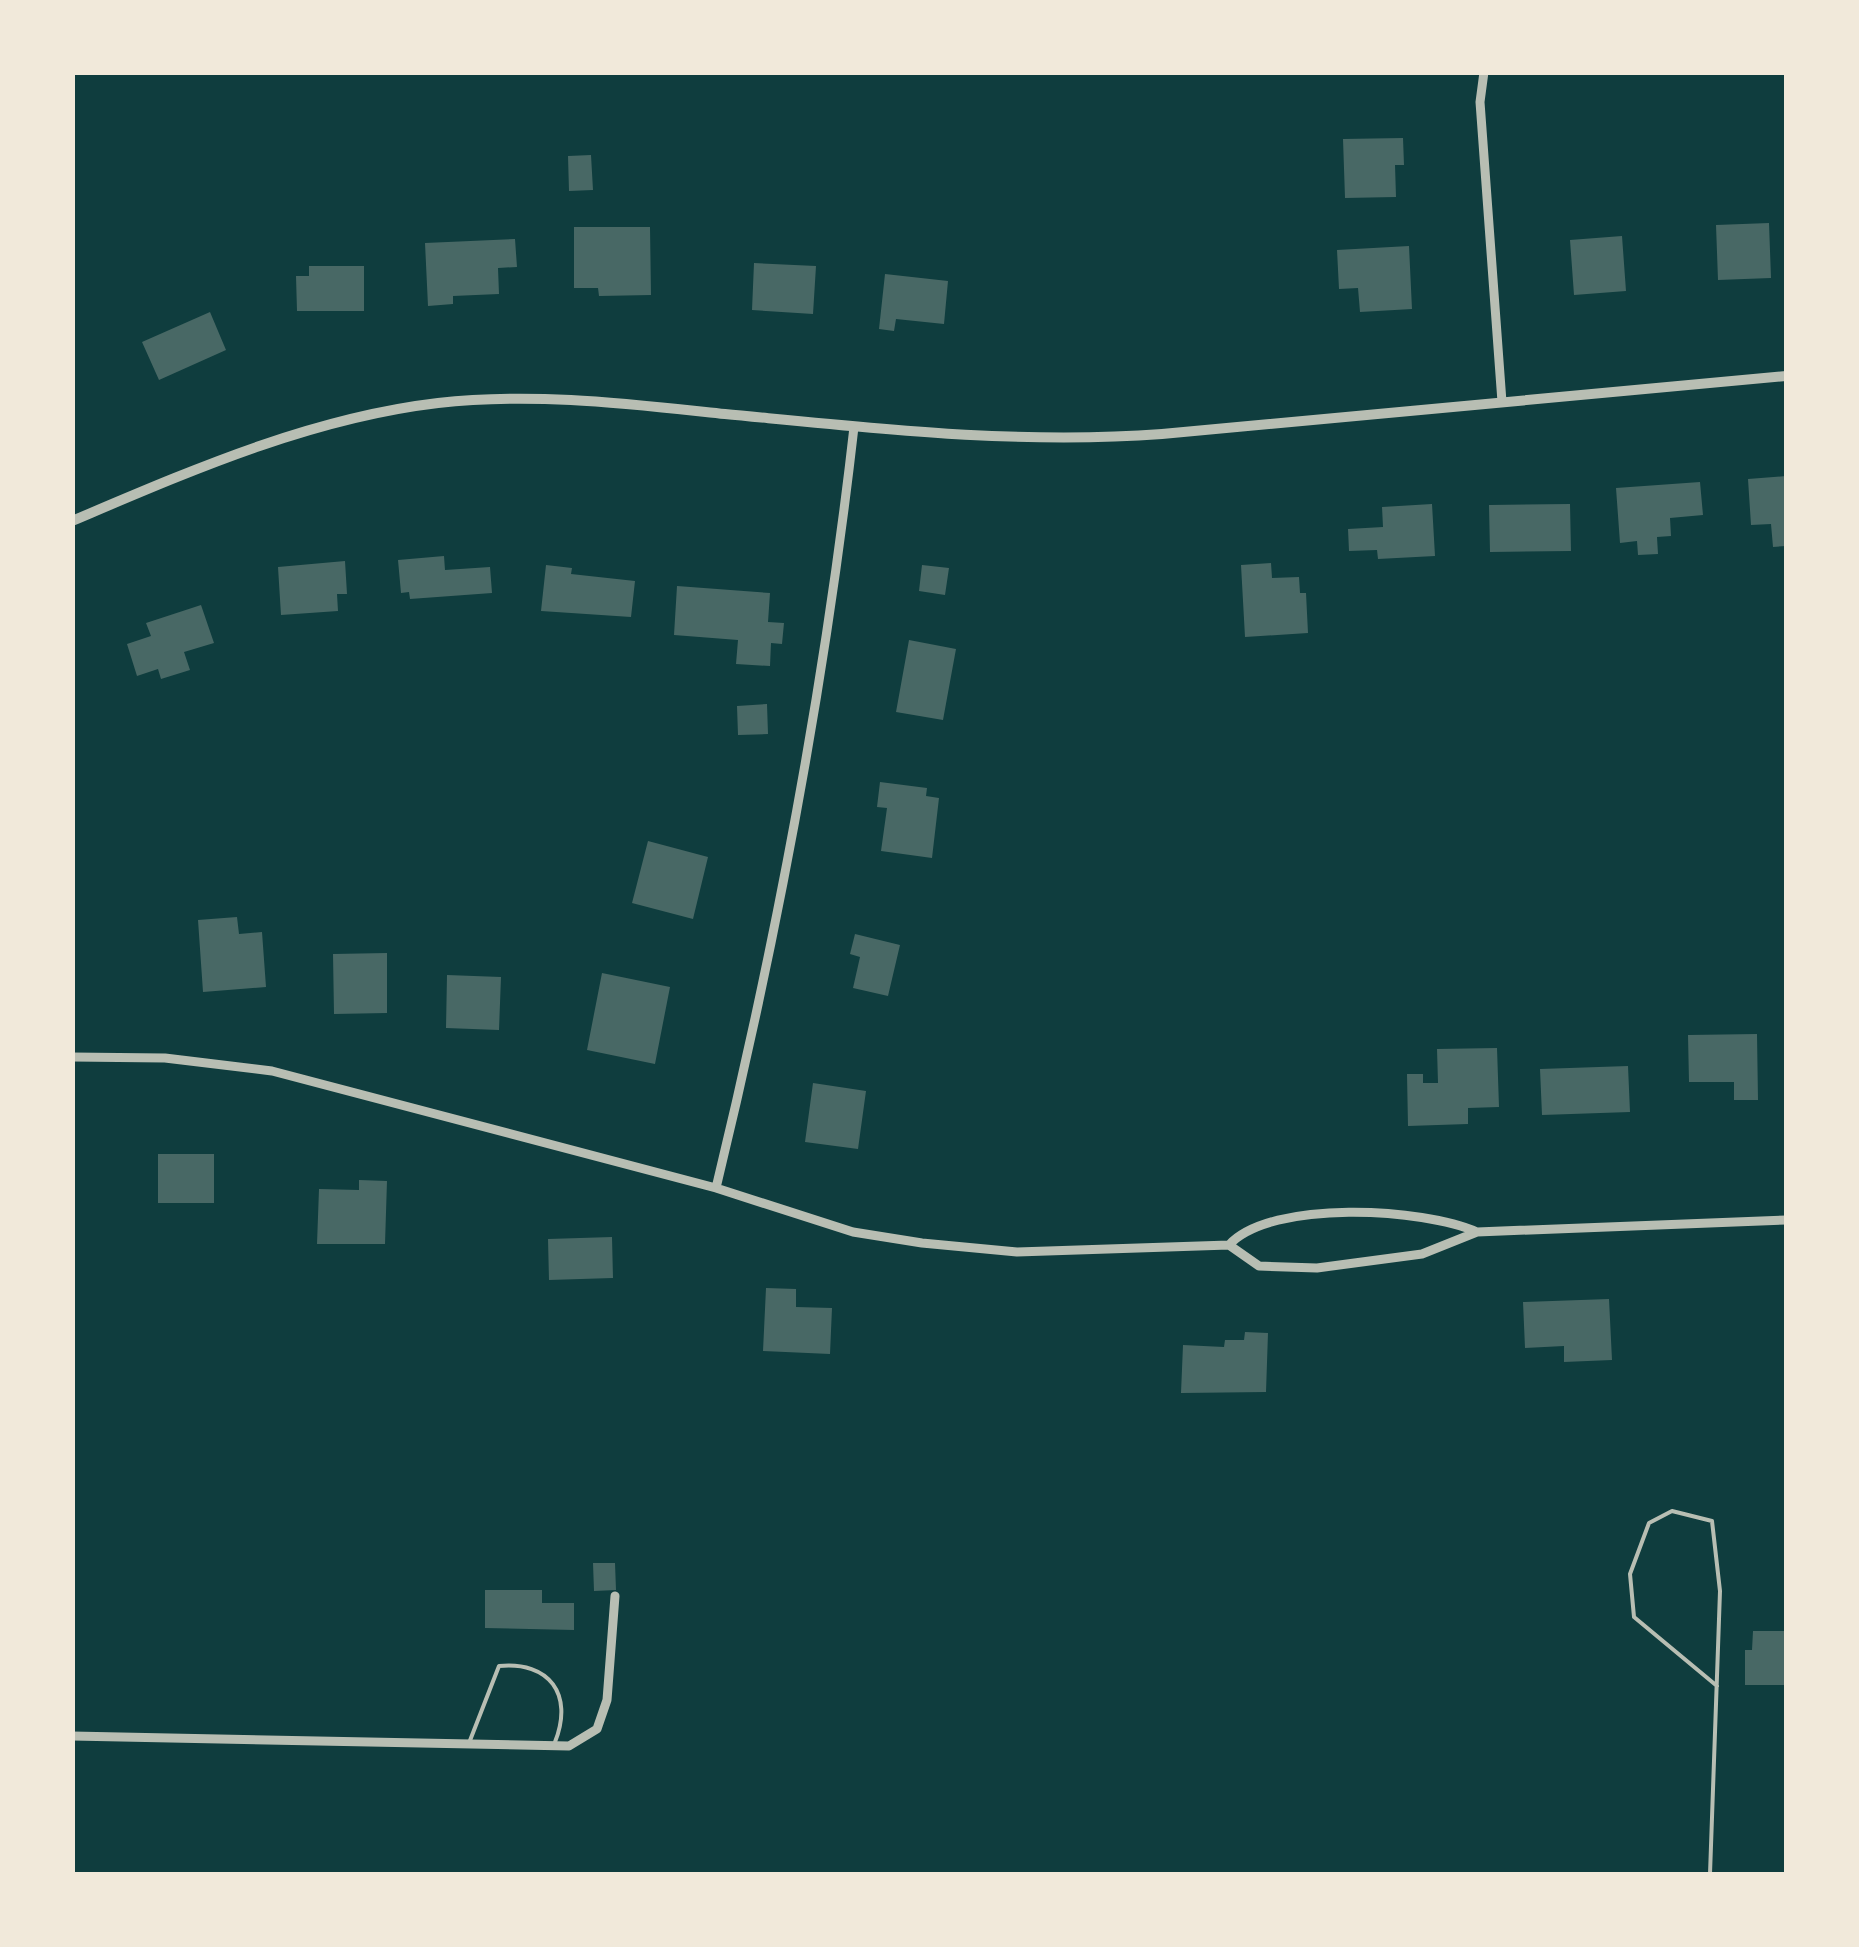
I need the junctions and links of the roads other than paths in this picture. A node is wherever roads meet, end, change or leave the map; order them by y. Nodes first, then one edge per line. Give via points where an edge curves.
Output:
1 (1484, 72) edge
2 (1786, 376) edge
3 (1502, 402) junction
4 (854, 427) junction
5 (72, 522) edge
6 (72, 1058) edge
7 (716, 1188) junction
8 (1786, 1220) edge
9 (1477, 1232) junction
10 (1229, 1245) junction
11 (615, 1596) dead end
12 (1716, 1686) junction
13 (72, 1736) edge
14 (469, 1743) junction
15 (554, 1745) junction
16 (1710, 1874) edge

1 - 3 street via 1480,102
2 - 3 street
3 - 4 street via 1128,437 986,438
4 - 5 street via 576,400 440,403 359,417 241,452
4 - 7 street via 836,590 805,769
6 - 7 street via 165,1058 272,1071
7 - 10 street via 852,1232 922,1242 1018,1252
8 - 9 street
9 - 10 street via 1416,1214 1324,1216 1242,1231
9 - 10 street via 1422,1254 1317,1268 1258,1266
11 - 15 street via 607,1700 597,1728 569,1746
12 - 12 lane via 1720,1591 1712,1521 1672,1511 1650,1523 1630,1574 1634,1616
12 - 16 lane
13 - 14 street
14 - 15 street
14 - 15 lane via 498,1666 521,1664 547,1675 560,1697

